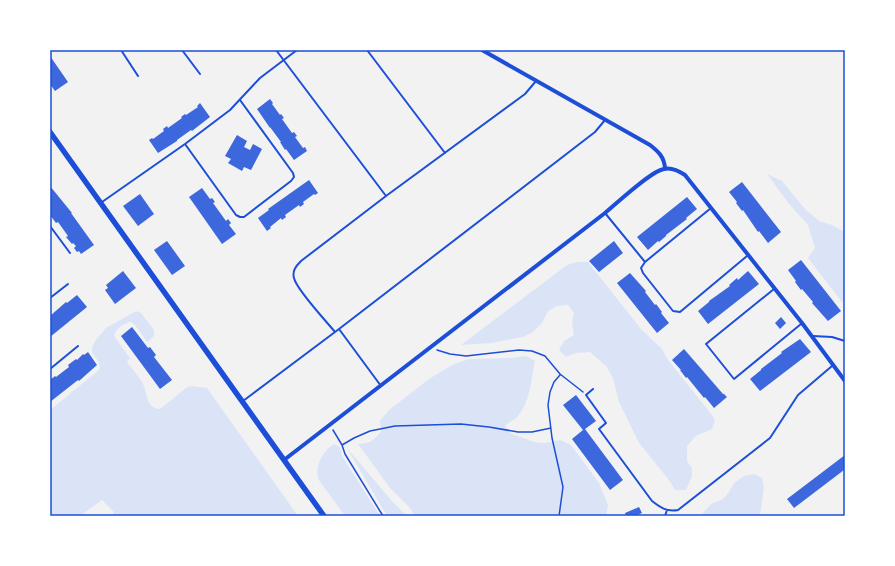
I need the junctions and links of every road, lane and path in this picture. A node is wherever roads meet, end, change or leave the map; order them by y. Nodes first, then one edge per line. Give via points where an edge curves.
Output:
1 (121, 50) edge
2 (182, 50) edge
3 (276, 50) edge
4 (297, 50) edge
5 (367, 50) edge
6 (482, 50) edge
7 (284, 60) junction
8 (200, 74) dead end
9 (138, 76) dead end
10 (536, 81) junction
11 (240, 100) junction
12 (605, 120) junction
13 (50, 132) edge
14 (185, 144) junction
15 (445, 153) junction
16 (665, 168) junction
17 (386, 196) junction
18 (101, 203) junction
19 (711, 208) junction
20 (605, 213) junction
21 (50, 226) edge
22 (70, 253) dead end
23 (748, 256) junction
24 (645, 262) junction
25 (68, 284) dead end
26 (774, 289) junction
27 (50, 298) edge
28 (802, 323) junction
29 (339, 329) junction
30 (335, 332) junction
31 (811, 336) junction
32 (845, 341) edge
33 (78, 346) dead end
34 (430, 348) junction
35 (833, 365) junction
36 (50, 369) edge
37 (560, 374) junction
38 (845, 381) edge
39 (381, 386) junction
40 (593, 389) dead end
41 (586, 395) junction
42 (242, 402) junction
43 (330, 425) junction
44 (551, 428) junction
45 (342, 445) junction
46 (284, 460) junction
47 (668, 510) junction
48 (324, 516) edge
49 (383, 516) edge
50 (560, 516) edge
51 (665, 516) edge

1 - 9 lane
2 - 8 lane
3 - 7 lane
4 - 7 lane
5 - 15 lane
6 - 10 street
7 - 11 lane via 260,78
7 - 17 lane
10 - 12 street
10 - 15 lane via 525,94
11 - 14 lane
11 - 14 lane via 293,173 291,181 244,217 240,217
12 - 16 street via 658,151 664,159
12 - 29 lane via 595,132
13 - 18 street
14 - 18 lane
15 - 17 lane
16 - 19 street via 685,175
16 - 20 street via 651,175
17 - 30 lane via 296,267 294,279 299,288
18 - 42 street
19 - 23 street
19 - 24 lane
20 - 24 lane
20 - 34 street
21 - 22 lane
23 - 24 lane via 680,312 673,311 643,273 641,268
23 - 26 street
25 - 27 lane
26 - 28 street
26 - 28 lane via 706,344 734,379
28 - 31 street
29 - 30 lane
29 - 39 lane
30 - 42 lane
31 - 32 lane via 832,337
31 - 35 street
33 - 36 lane
34 - 37 path via 466,356 532,351 545,356
34 - 39 street
35 - 38 street
35 - 47 lane via 798,395 770,438 678,510
37 - 41 path
37 - 44 path via 550,392 548,405
39 - 43 street
40 - 41 lane
41 - 47 lane via 606,423 599,429 652,502
42 - 46 street
43 - 45 path
43 - 46 street
44 - 45 path via 518,432 461,424 395,426 370,431
44 - 50 path via 564,487
45 - 49 path
46 - 48 street
47 - 51 lane

